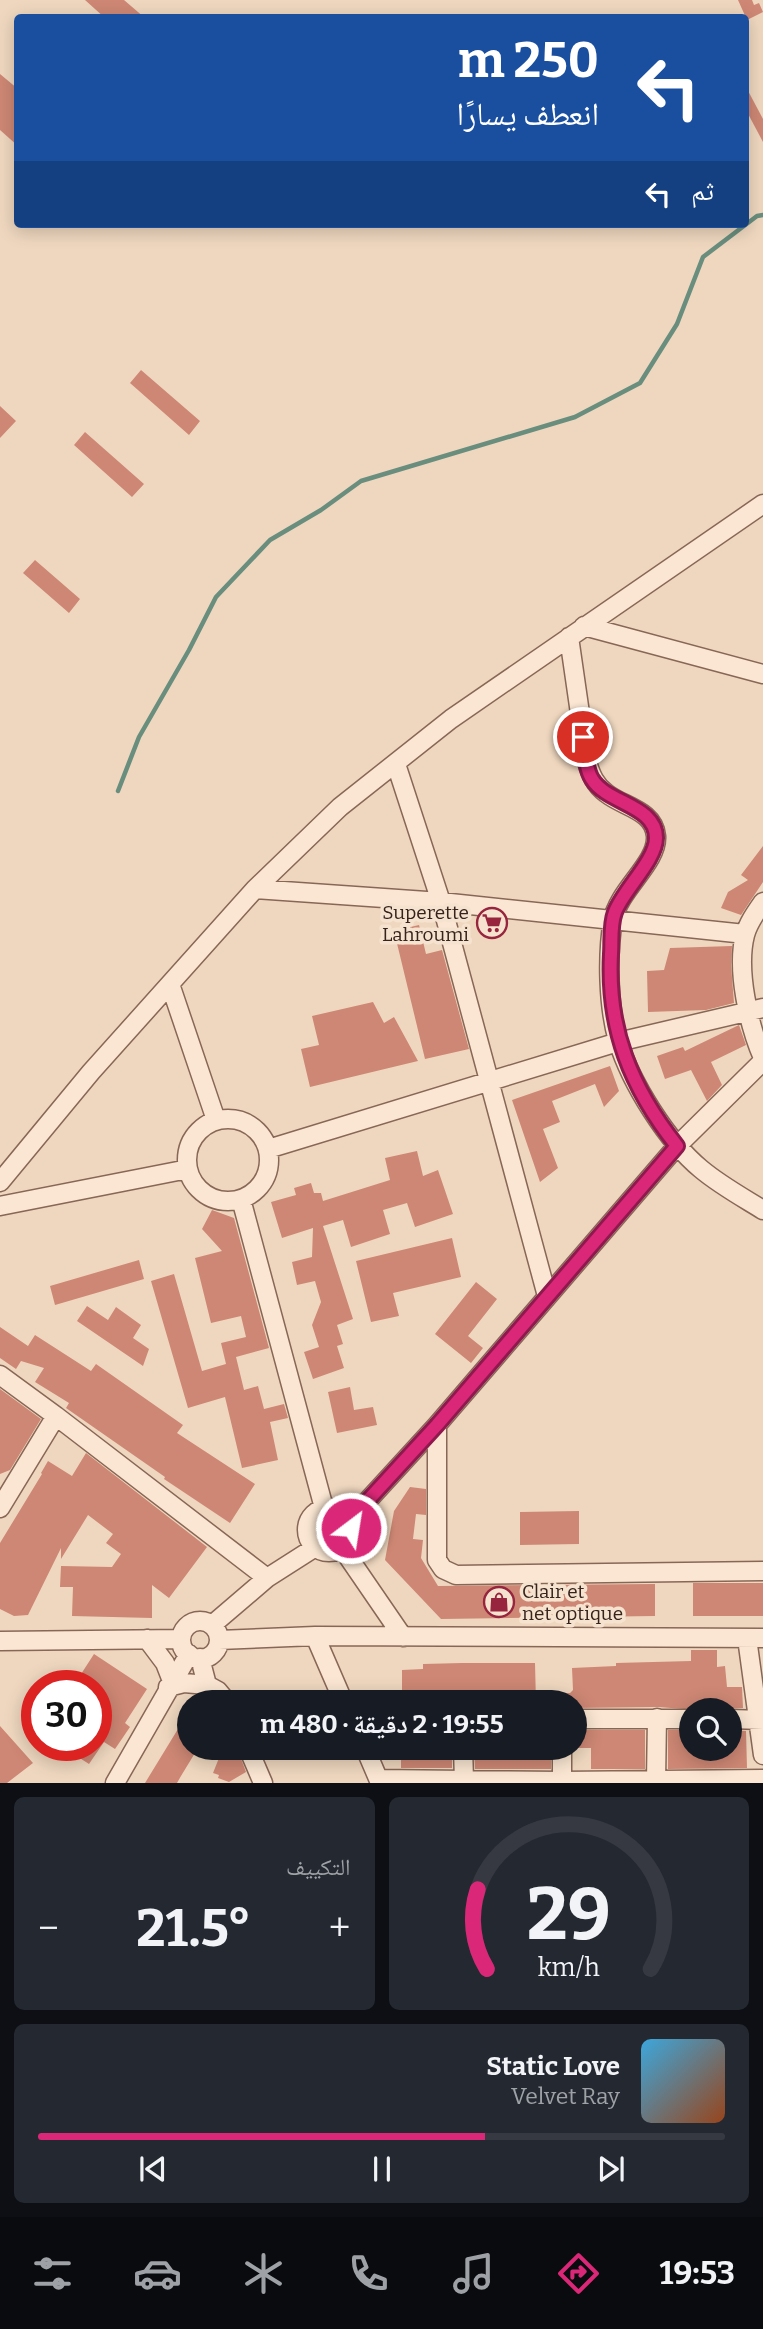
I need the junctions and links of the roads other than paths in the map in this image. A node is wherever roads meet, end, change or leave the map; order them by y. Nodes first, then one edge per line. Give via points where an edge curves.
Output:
1 (763, 504) edge
2 (576, 632) junction
3 (763, 674) edge
4 (396, 764) junction
5 (255, 889) junction
6 (441, 902) junction
7 (763, 902) edge
8 (613, 919) junction
9 (745, 934) junction
10 (170, 984) junction
11 (756, 1010) edge
12 (618, 1042) junction
13 (763, 1059) edge
14 (491, 1080) junction
15 (216, 1120) junction
16 (677, 1146) junction
17 (268, 1149) junction
18 (188, 1169) junction
19 (0, 1182) edge
20 (241, 1199) junction
21 (0, 1206) edge
22 (763, 1210) edge
23 (547, 1296) junction
24 (0, 1375) edge
25 (56, 1416) junction
26 (437, 1425) junction
27 (0, 1508) edge
28 (324, 1508) junction
29 (349, 1521) junction
30 (314, 1548) junction
31 (342, 1548) junction
32 (763, 1571) edge
33 (267, 1578) junction
34 (215, 1632) junction
35 (315, 1636) junction
36 (403, 1637) junction
37 (755, 1638) edge
38 (147, 1639) junction
39 (0, 1641) edge
40 (190, 1651) junction
41 (170, 1684) junction
42 (207, 1685) junction
43 (216, 1690) edge
44 (338, 1690) edge
45 (657, 1718) junction
46 (587, 1719) edge
47 (679, 1719) edge
48 (742, 1719) edge
49 (760, 1720) edge
50 (763, 1755) edge
51 (253, 1760) edge
52 (370, 1760) edge
53 (463, 1760) edge
54 (562, 1760) edge
55 (763, 1779) edge
56 (464, 1780) junction
57 (380, 1781) edge
58 (562, 1781) edge
59 (656, 1781) junction
60 (115, 1783) edge
61 (263, 1783) edge

1 - 2 street
2 - 3 street
2 - 4 street via 451,719
2 - 8 street via 592,779 606,794 647,817 656,837 654,850 622,897
4 - 5 street via 340,807
4 - 6 street
5 - 6 street
5 - 10 street
6 - 8 street
6 - 14 street
7 - 9 street
8 - 9 street
8 - 12 street via 611,1007
9 - 11 street via 744,982
10 - 15 street
10 - 19 street
11 - 12 street
11 - 13 street via 750,1023
12 - 14 street
12 - 16 street via 651,1109
13 - 16 street
14 - 17 street
14 - 23 street
15 - 17 street via 248,1123
15 - 18 street via 195,1135 188,1151
16 - 22 street via 700,1169
16 - 23 street
17 - 20 street via 266,1175 256,1190
18 - 20 street via 208,1196 224,1201
18 - 21 street
20 - 28 street
23 - 26 street
24 - 25 street
25 - 27 street
25 - 33 street
26 - 29 street
26 - 32 street via 437,1560 449,1573
28 - 29 street via 339,1510
28 - 30 street via 312,1516 306,1528
29 - 31 street via 350,1536
30 - 31 street via 328,1553
30 - 33 street
31 - 36 street
33 - 34 street
34 - 35 street
34 - 40 street via 211,1655
34 - 40 street via 201,1621 185,1628
35 - 36 street
35 - 44 street
36 - 37 street
37 - 49 street
38 - 39 street
38 - 40 street
38 - 41 street via 165,1663
40 - 41 street
40 - 42 street
41 - 42 street
41 - 60 street
42 - 43 street
45 - 46 street
45 - 47 street
45 - 59 street
48 - 49 street
49 - 50 street
51 - 61 street
52 - 57 street
53 - 56 street
54 - 58 street
55 - 59 street
56 - 57 street
56 - 58 street
58 - 59 street

